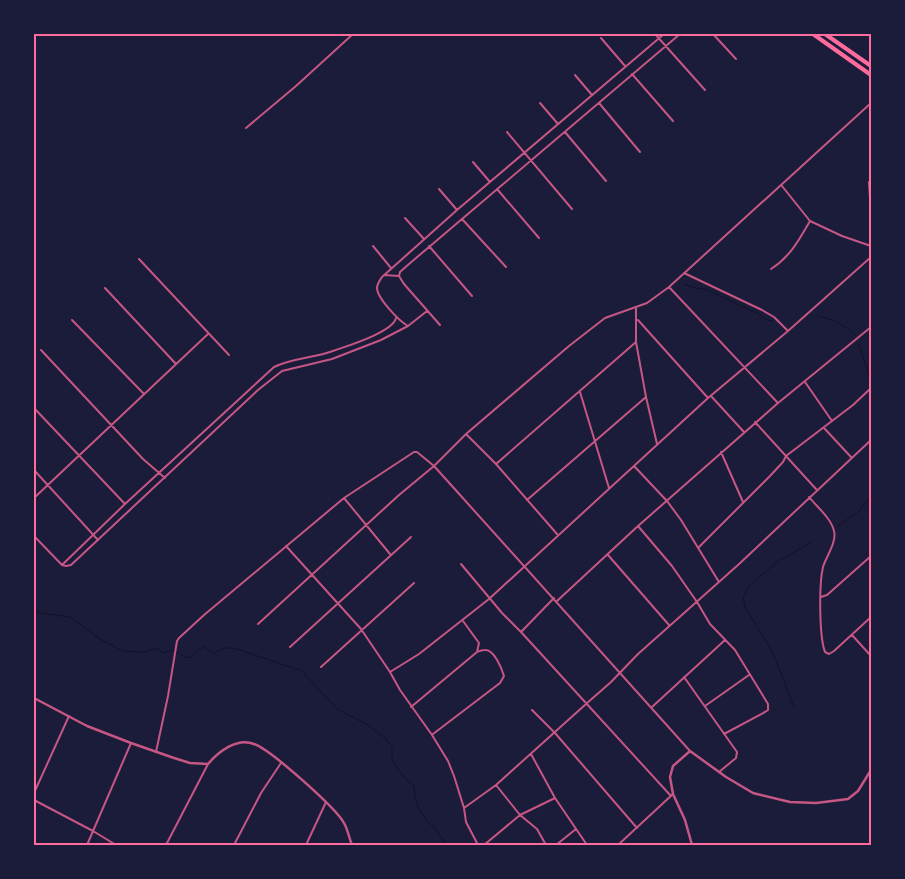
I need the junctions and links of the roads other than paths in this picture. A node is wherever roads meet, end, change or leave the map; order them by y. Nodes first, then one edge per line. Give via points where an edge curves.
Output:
1 (354, 34) edge
2 (655, 34) edge
3 (664, 34) edge
4 (680, 34) edge
5 (713, 34) edge
6 (813, 34) edge
7 (825, 34) edge
8 (600, 38) dead end
9 (659, 38) junction
10 (665, 46) junction
11 (736, 60) dead end
12 (871, 66) edge
13 (626, 67) junction
14 (632, 74) junction
15 (574, 75) dead end
16 (871, 75) edge
17 (705, 90) dead end
18 (592, 95) junction
19 (540, 103) dead end
20 (599, 103) junction
21 (871, 103) edge
22 (673, 121) dead end
23 (558, 124) junction
24 (246, 128) dead end
25 (507, 132) dead end
26 (565, 132) junction
27 (640, 152) dead end
28 (524, 153) junction
29 (531, 160) junction
30 (473, 162) dead end
31 (606, 181) dead end
32 (490, 182) junction
33 (868, 182) dead end
34 (782, 186) junction
35 (439, 189) dead end
36 (497, 189) junction
37 (572, 209) dead end
38 (457, 210) junction
39 (871, 214) edge
40 (405, 218) dead end
41 (462, 218) junction
42 (810, 221) junction
43 (539, 238) dead end
44 (424, 239) junction
45 (373, 246) dead end
46 (430, 246) junction
47 (871, 246) edge
48 (871, 257) edge
49 (139, 259) dead end
50 (506, 267) dead end
51 (391, 268) junction
52 (771, 270) dead end
53 (684, 273) junction
54 (384, 275) junction
55 (399, 276) junction
56 (670, 287) junction
57 (106, 288) dead end
58 (472, 296) dead end
59 (636, 308) junction
60 (427, 311) junction
61 (396, 318) junction
62 (72, 320) dead end
63 (637, 320) junction
64 (440, 325) dead end
65 (408, 326) junction
66 (871, 327) edge
67 (788, 331) junction
68 (208, 334) junction
69 (636, 342) junction
70 (40, 350) dead end
71 (322, 354) junction
72 (228, 355) dead end
73 (323, 361) junction
74 (176, 364) junction
75 (745, 367) junction
76 (805, 382) junction
77 (871, 388) edge
78 (579, 392) junction
79 (144, 394) junction
80 (646, 396) junction
81 (711, 396) junction
82 (708, 398) junction
83 (235, 402) junction
84 (778, 403) junction
85 (241, 407) junction
86 (34, 408) edge
87 (832, 421) junction
88 (755, 422) junction
89 (112, 425) junction
90 (824, 428) junction
91 (744, 432) junction
92 (466, 434) junction
93 (871, 440) edge
94 (595, 441) junction
95 (657, 444) junction
96 (721, 452) junction
97 (79, 455) junction
98 (786, 456) junction
99 (852, 458) junction
100 (496, 464) junction
101 (434, 466) junction
102 (634, 466) junction
103 (34, 470) edge
104 (159, 473) junction
105 (165, 478) junction
106 (48, 485) junction
107 (609, 488) junction
108 (816, 490) junction
109 (809, 497) junction
110 (34, 498) edge
111 (344, 498) junction
112 (527, 500) junction
113 (667, 501) junction
114 (743, 502) junction
115 (125, 504) junction
116 (367, 526) junction
117 (638, 526) junction
118 (93, 534) junction
119 (558, 535) junction
120 (34, 536) edge
121 (411, 537) dead end
122 (98, 540) junction
123 (286, 546) junction
124 (699, 547) junction
125 (390, 554) junction
126 (608, 555) junction
127 (871, 556) edge
128 (460, 564) dead end
129 (62, 565) junction
130 (525, 566) junction
131 (312, 575) junction
132 (719, 582) junction
133 (414, 583) dead end
134 (489, 598) junction
135 (554, 598) junction
136 (821, 598) junction
137 (557, 601) junction
138 (697, 602) junction
139 (337, 603) junction
140 (871, 617) edge
141 (463, 620) junction
142 (258, 624) dead end
143 (669, 625) junction
144 (361, 629) junction
145 (521, 632) junction
146 (852, 635) junction
147 (726, 640) junction
148 (290, 647) dead end
149 (477, 652) junction
150 (871, 656) edge
151 (321, 667) dead end
152 (390, 672) junction
153 (620, 672) junction
154 (749, 675) junction
155 (684, 677) junction
156 (34, 698) edge
157 (586, 704) junction
158 (705, 706) junction
159 (411, 707) junction
160 (652, 707) junction
161 (532, 710) dead end
162 (69, 716) junction
163 (555, 733) junction
164 (432, 734) junction
165 (724, 734) junction
166 (131, 743) junction
167 (690, 751) junction
168 (156, 752) junction
169 (531, 754) junction
170 (281, 763) junction
171 (208, 764) junction
172 (871, 770) edge
173 (719, 772) junction
174 (496, 784) junction
175 (34, 793) edge
176 (672, 795) junction
177 (555, 798) junction
178 (34, 800) edge
179 (326, 802) junction
180 (464, 808) junction
181 (520, 815) junction
182 (637, 828) junction
183 (576, 829) junction
184 (93, 831) junction
185 (87, 845) edge
186 (116, 845) edge
187 (166, 845) edge
188 (234, 845) edge
189 (306, 845) edge
190 (352, 845) edge
191 (478, 845) edge
192 (484, 845) edge
193 (546, 845) edge
194 (556, 845) edge
195 (587, 845) edge
196 (618, 845) edge
197 (692, 845) edge

1 - 24 street
2 - 9 street
3 - 9 street
4 - 10 street
5 - 11 street
6 - 16 highway
7 - 12 highway
8 - 13 street
9 - 10 street
9 - 13 street
10 - 14 street
10 - 17 street
13 - 18 street
14 - 20 street
14 - 22 street
15 - 18 street
18 - 23 street
19 - 23 street
20 - 26 street
20 - 27 street
21 - 34 street
23 - 28 street
25 - 28 street
26 - 29 street
26 - 31 street
28 - 29 street
28 - 32 street
29 - 36 street
29 - 37 street
30 - 32 street
32 - 38 street
33 - 39 street
34 - 42 street
34 - 53 street
35 - 38 street
36 - 41 street
36 - 43 street
38 - 44 street
40 - 44 street
41 - 46 street
41 - 50 street
42 - 47 street
42 - 52 street via 790,254
44 - 51 street
45 - 51 street
46 - 55 street
46 - 58 street
48 - 67 street
49 - 68 street
51 - 54 street
53 - 56 street
53 - 67 street via 762,310
54 - 55 street
54 - 61 street via 377,287 378,293
55 - 60 street
56 - 59 street
56 - 75 street
57 - 74 street
59 - 63 street
59 - 92 street via 597,323
60 - 64 street
60 - 65 street
61 - 65 street
61 - 71 street via 386,329
62 - 79 street
63 - 69 street
63 - 82 street
65 - 73 street via 381,340
66 - 76 street
67 - 75 street
68 - 72 street
68 - 74 street
69 - 78 street
69 - 80 street
70 - 89 street
71 - 73 street
71 - 83 street via 282,363
73 - 85 street via 282,371
74 - 79 street
75 - 81 street
75 - 84 street
76 - 84 street
76 - 87 street
77 - 87 street
78 - 94 street
78 - 100 street
79 - 89 street
80 - 94 street
80 - 95 street
81 - 82 street
81 - 91 street
82 - 95 street
83 - 85 street
83 - 104 street
84 - 88 street
85 - 105 street
86 - 97 street
87 - 90 street
88 - 91 street
88 - 98 street
89 - 97 street
89 - 104 street
90 - 98 street
90 - 99 street
91 - 96 street
92 - 100 street
92 - 101 street
93 - 99 street
94 - 107 street
94 - 112 street
95 - 102 street
96 - 113 street
96 - 114 street
97 - 106 street
97 - 115 street
98 - 108 street
98 - 114 street
99 - 108 street
100 - 112 street
101 - 111 street via 414,452
101 - 116 street
101 - 130 street
102 - 107 street
102 - 113 street
103 - 106 street
104 - 105 street
104 - 115 street
105 - 122 street
106 - 110 street
106 - 118 street
107 - 119 street
108 - 109 street
109 - 132 street
109 - 136 street via 835,533 822,569
111 - 116 street
111 - 123 street
112 - 119 street
113 - 117 street
113 - 124 street
114 - 124 street
115 - 118 street
116 - 125 street
116 - 131 street
117 - 126 street
117 - 138 street
118 - 122 street
118 - 129 street
119 - 130 street
120 - 129 street
121 - 125 street
122 - 129 street via 71,565
123 - 131 street
123 - 168 street via 177,641
124 - 132 street
125 - 139 street
126 - 137 street
126 - 143 street
127 - 136 street
128 - 134 street
130 - 134 street
130 - 135 street
131 - 139 street
131 - 142 street
132 - 138 street
133 - 144 street
134 - 141 street
134 - 145 street
135 - 137 street
135 - 145 street
136 - 146 street via 823,645 827,653
137 - 153 street
138 - 143 street
138 - 147 street via 710,624
139 - 144 street
139 - 148 street
140 - 146 street
141 - 149 street via 479,643
141 - 152 street
143 - 153 street
144 - 151 street
144 - 152 street
145 - 157 street
146 - 150 street
147 - 154 street
147 - 155 street
149 - 159 street
149 - 164 street via 490,651 502,666 504,676 500,683
152 - 159 street
153 - 157 street
153 - 160 street
154 - 158 street
154 - 165 street via 768,704 768,710
155 - 158 street
155 - 160 street
156 - 162 street
157 - 163 street
157 - 176 street
158 - 165 street
159 - 164 street
160 - 167 street
161 - 163 street
162 - 166 street
162 - 175 street
163 - 169 street
163 - 182 street
164 - 180 street via 448,761
165 - 173 street via 737,755
166 - 168 street
166 - 184 street
167 - 173 street
167 - 176 street via 671,770
168 - 171 street via 190,763
169 - 174 street
169 - 177 street
170 - 171 street via 254,744 245,742 222,751
170 - 179 street
170 - 188 street
171 - 187 street
172 - 173 street via 853,796 842,801 816,803 790,802 752,793
174 - 180 street
174 - 181 street
176 - 182 street
176 - 197 street via 685,820
177 - 181 street
177 - 183 street
178 - 184 street
179 - 189 street
179 - 190 street via 344,823
180 - 191 street via 466,822
181 - 192 street
181 - 193 street via 537,829
182 - 196 street
183 - 194 street
183 - 195 street
184 - 185 street
184 - 186 street

